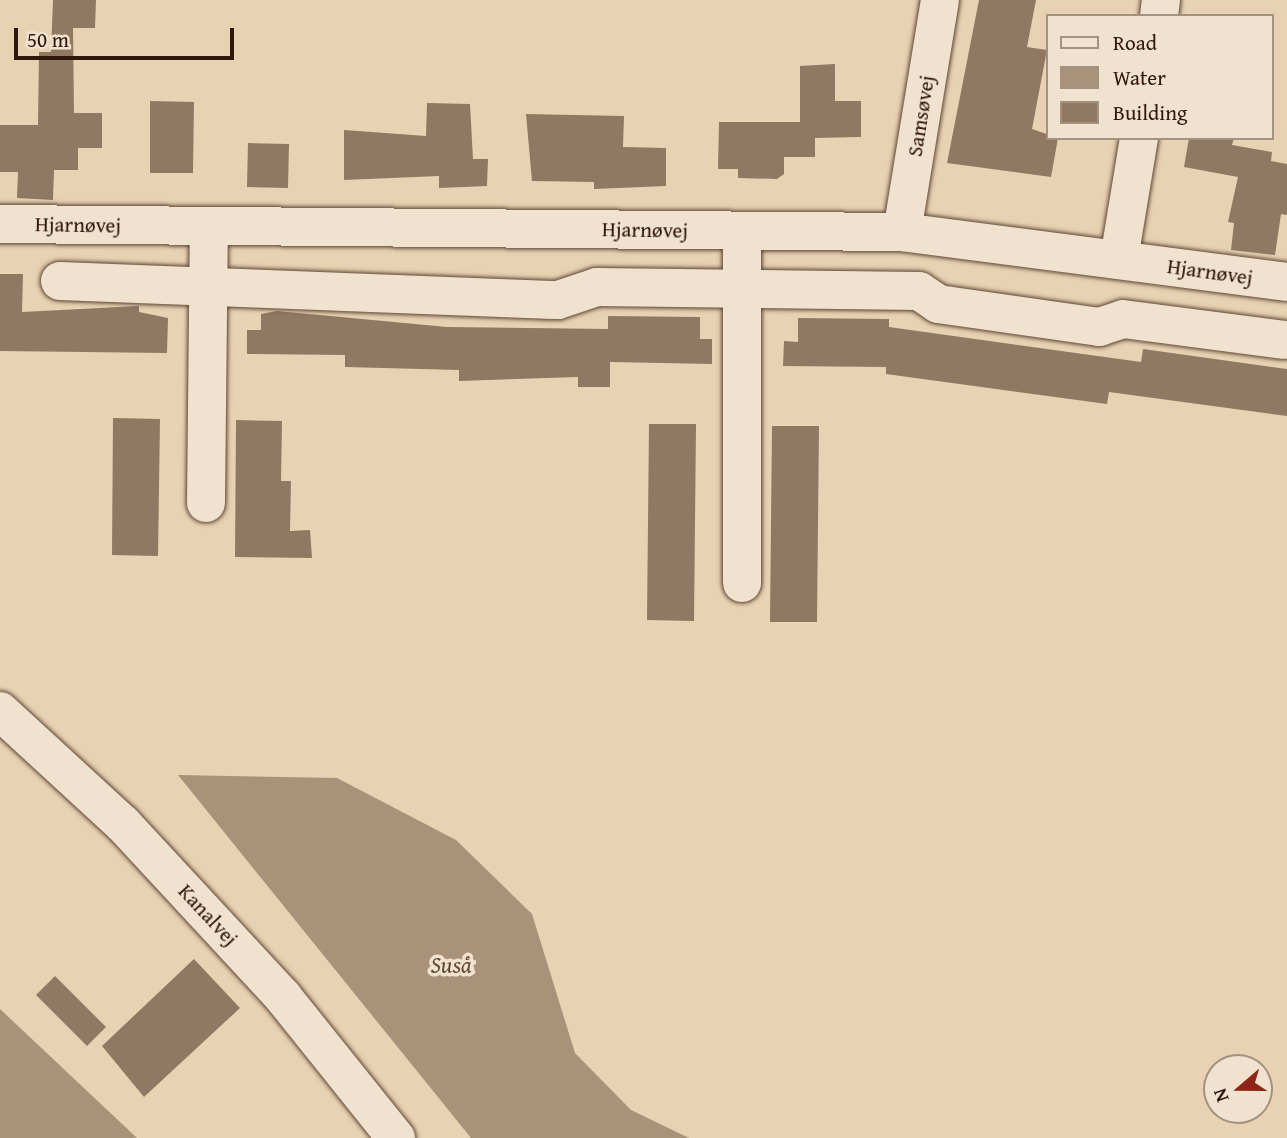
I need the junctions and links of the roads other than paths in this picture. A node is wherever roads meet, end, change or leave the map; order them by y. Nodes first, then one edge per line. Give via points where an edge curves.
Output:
1 (940, 0) edge
2 (1139, 140) edge
3 (0, 224) edge
4 (209, 226) junction
5 (741, 231) junction
6 (902, 232) junction
7 (1119, 259) junction
8 (60, 281) dead end
9 (1287, 282) edge
10 (209, 287) junction
11 (741, 289) junction
12 (1284, 340) dead end
13 (206, 503) dead end
14 (742, 583) dead end
15 (0, 711) edge
16 (396, 1138) edge

1 - 6 street, Samsøvej
2 - 7 street
3 - 4 street, Hjarnøvej
4 - 5 street, Hjarnøvej
4 - 10 street
5 - 6 street, Hjarnøvej
5 - 11 street
6 - 7 street, Hjarnøvej
7 - 9 street, Hjarnøvej
8 - 10 street
10 - 11 street via 558,300 597,287
10 - 13 street
11 - 12 street via 919,291 938,304 1099,327 1123,319
11 - 14 street
15 - 16 street, Kanalvej via 133,834 283,998

